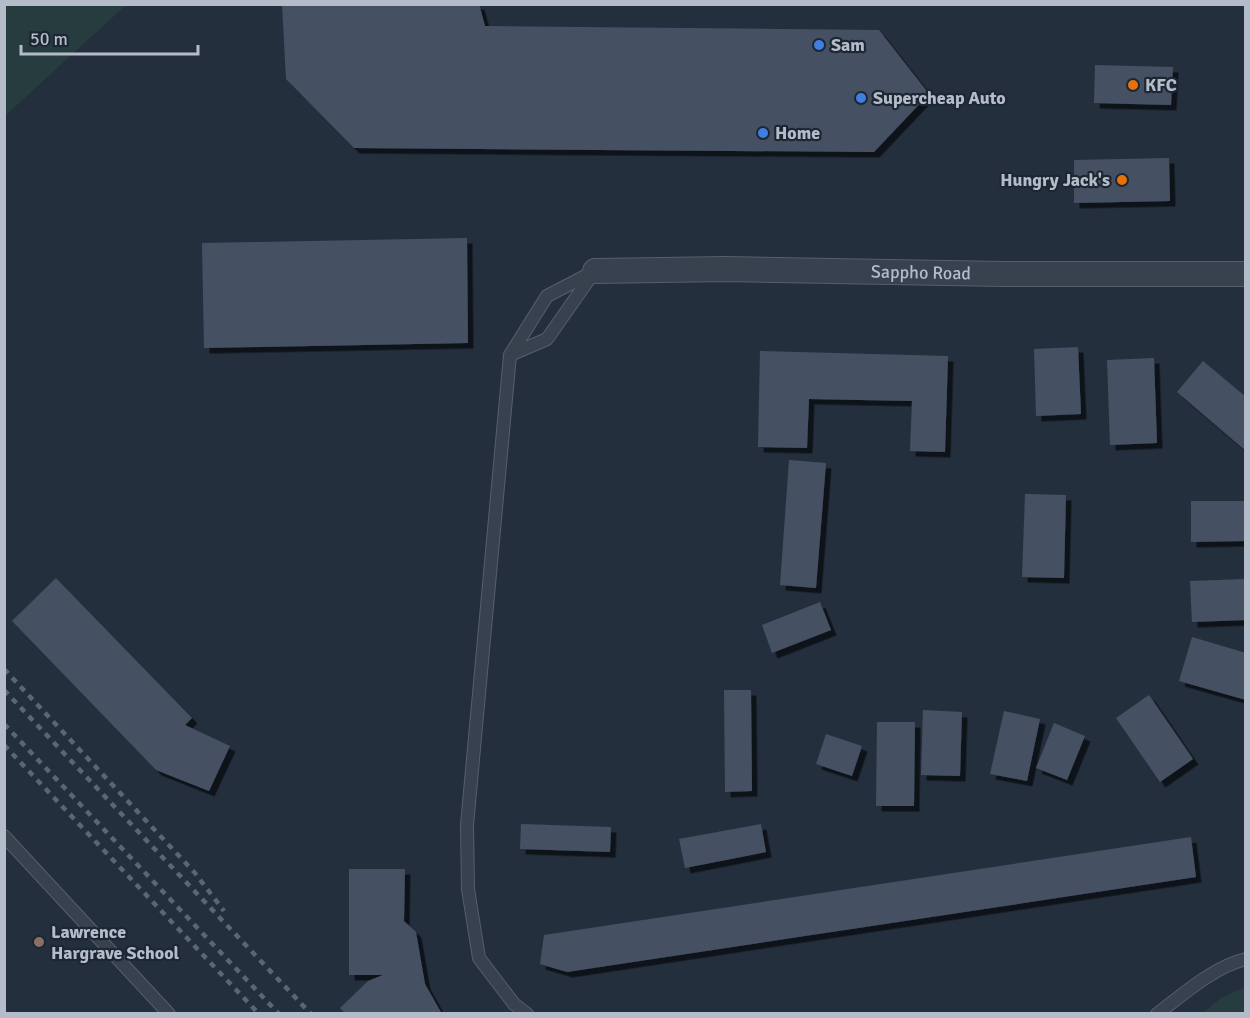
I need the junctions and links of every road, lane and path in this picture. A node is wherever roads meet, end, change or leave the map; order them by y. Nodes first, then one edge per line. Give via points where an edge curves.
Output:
1 (595, 271) junction
2 (1245, 274) edge
3 (510, 355) junction
4 (4, 836) edge
5 (1245, 959) edge
6 (169, 1014) edge
7 (527, 1014) edge
8 (1157, 1014) edge

1 - 2 street, Sappho Road
1 - 3 lane via 547,339
1 - 3 lane via 547,296
3 - 7 lane via 467,825 468,889 479,957 514,1004
4 - 6 lane
5 - 8 lane via 1196,985

